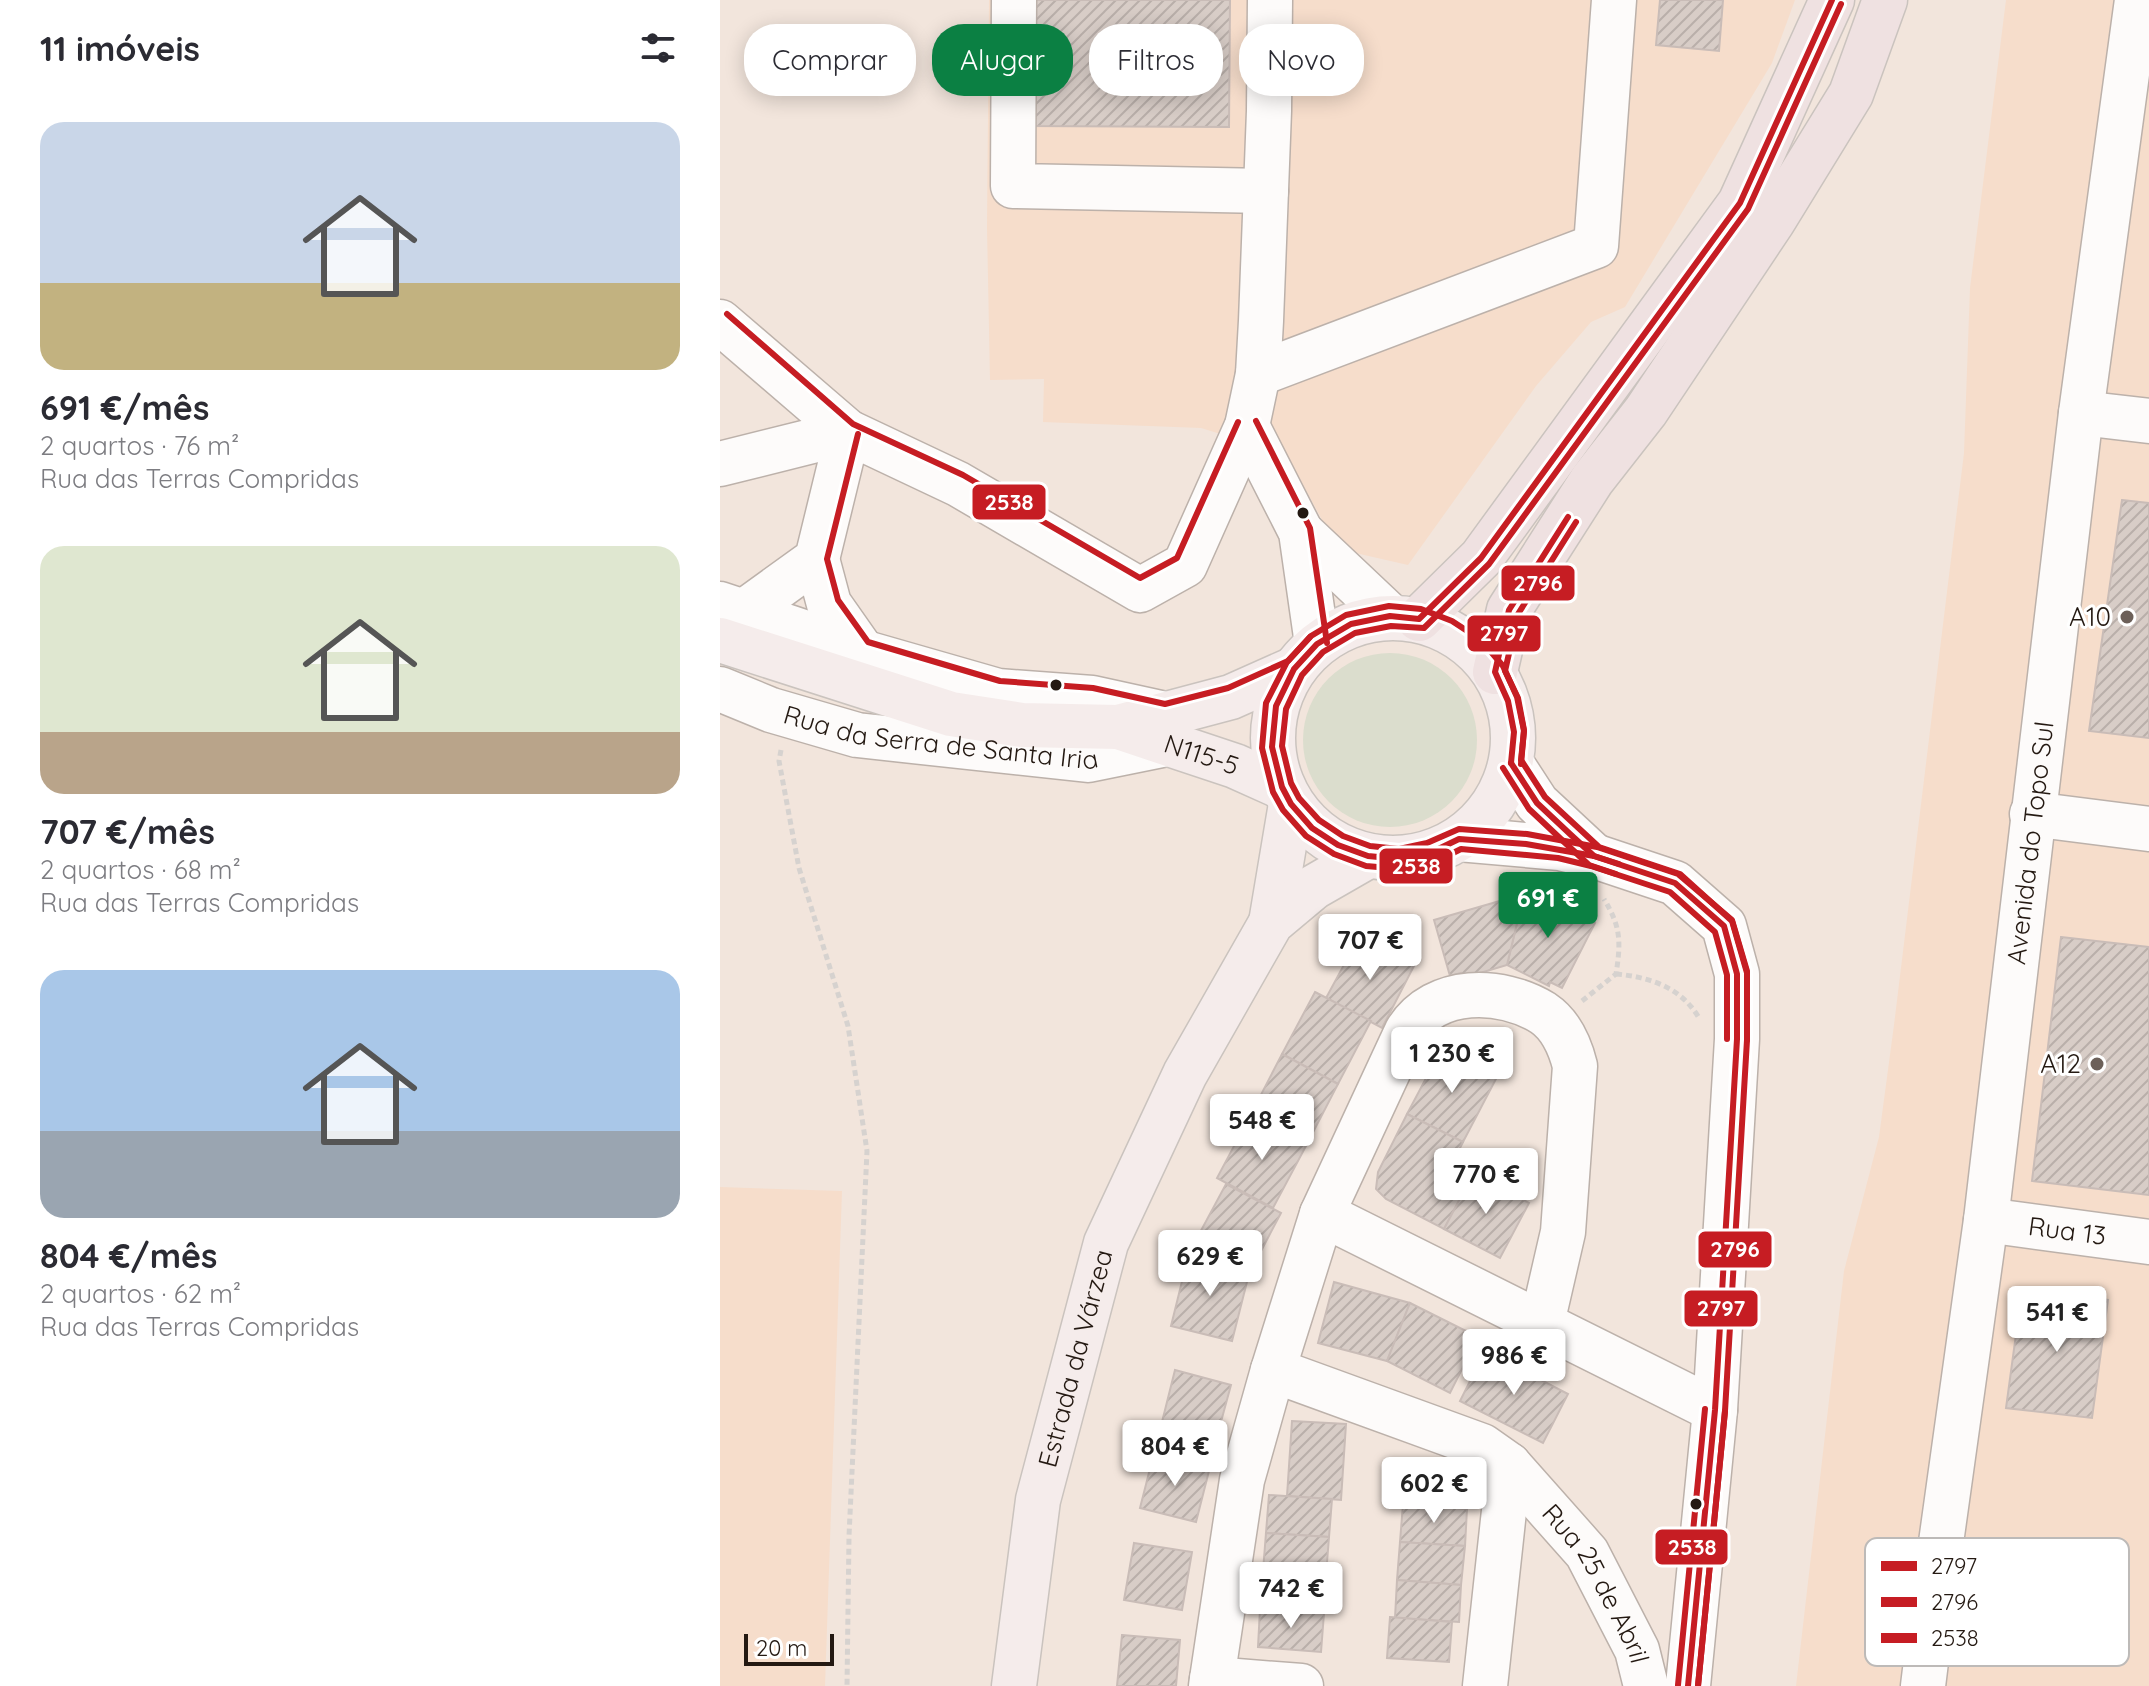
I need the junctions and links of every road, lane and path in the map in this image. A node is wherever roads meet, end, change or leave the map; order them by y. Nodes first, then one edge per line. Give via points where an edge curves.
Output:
1 (1014, 0) edge
2 (1270, 0) edge
3 (1614, 0) edge
4 (1832, 0) edge
5 (1866, 0) edge
6 (1885, 0) edge
7 (2137, 0) edge
8 (1266, 191) junction
9 (1773, 221) junction
10 (720, 322) edge
11 (1258, 374) junction
12 (2081, 413) junction
13 (2149, 421) edge
14 (1247, 426) junction
15 (848, 432) junction
16 (720, 464) edge
17 (1301, 532) junction
18 (817, 559) junction
19 (728, 618) edge
20 (1404, 618) junction
21 (862, 651) junction
22 (1305, 656) junction
23 (1495, 672) junction
24 (720, 689) edge
25 (789, 715) junction
26 (1166, 729) junction
27 (1511, 763) junction
28 (1287, 795) junction
29 (2032, 814) junction
30 (2149, 829) edge
31 (1459, 839) junction
32 (1368, 856) junction
33 (1594, 856) junction
34 (1271, 923) junction
35 (1616, 974) junction
36 (1700, 1020) dead end
37 (1554, 1025) junction
38 (1322, 1214) junction
39 (1986, 1220) junction
40 (2149, 1242) edge
41 (1542, 1323) junction
42 (1273, 1370) junction
43 (1715, 1410) junction
44 (1509, 1465) junction
45 (1943, 1538) edge
46 (1926, 1666) edge
47 (1212, 1682) edge
48 (847, 1686) edge
49 (1014, 1686) edge
50 (1301, 1686) edge
51 (1485, 1686) edge
52 (1646, 1686) edge
53 (1688, 1686) edge
54 (1923, 1686) edge

1 - 8 street via 1013,186
2 - 8 street
3 - 11 street via 1596,246
4 - 20 highway via 1740,203 1481,558
5 - 9 highway
6 - 9 highway via 1851,94
7 - 12 street, Avenida do Topo Sul
8 - 11 street
9 - 23 highway via 1646,411 1592,480 1509,610
10 - 15 street
11 - 14 street
12 - 13 street
12 - 29 street, Avenida do Topo Sul
14 - 15 street via 1185,565 1140,590 958,484
14 - 17 street
15 - 16 street
15 - 18 street
17 - 20 street
17 - 22 street
18 - 19 street
18 - 21 street via 829,604
19 - 21 street, Rua da Serra de Santa Iria
19 - 26 main road via 951,714 1022,725
20 - 22 main road via 1351,624
20 - 23 main road via 1449,630 1475,648
21 - 26 street, Rua da Serra de Santa Iria via 998,691 1092,698
22 - 26 main road
22 - 28 main road via 1276,706 1272,747
23 - 27 main road via 1514,732
24 - 25 street, Rua da Serra de Santa Iria
25 - 26 street, Rua da Serra de Santa Iria via 857,735 1088,760
25 - 48 path via 779,761 799,868 848,1026 867,1151
26 - 28 main road, N115-5
27 - 31 main road via 1500,793
27 - 33 street via 1537,803
28 - 32 main road via 1312,828
28 - 34 main road, Estrada da Várzea
29 - 30 street
29 - 39 street, Avenida do Topo Sul
31 - 32 main road via 1430,853 1399,859
31 - 33 street
32 - 34 main road, Estrada da Várzea via 1314,887
33 - 35 path via 1598,887 1621,943
33 - 43 street via 1675,883 1724,926 1737,974
34 - 49 main road, Estrada da Várzea via 1185,1074 1106,1243 1038,1500
35 - 36 path via 1642,976 1677,992
35 - 37 path
37 - 38 street via 1544,1014 1503,997 1461,996 1424,1011 1407,1031
37 - 41 street via 1566,1038 1575,1066 1563,1232
38 - 41 street
38 - 42 street
39 - 40 street, Rua 13
39 - 45 street, Avenida do Topo Sul
41 - 43 street
42 - 44 street, Rua 25 de Abril via 1482,1446
42 - 47 street via 1242,1480
43 - 53 street
44 - 51 street
44 - 52 street, Rua 25 de Abril via 1587,1553 1637,1650
46 - 54 street, Avenida do Topo Sul
47 - 50 street

